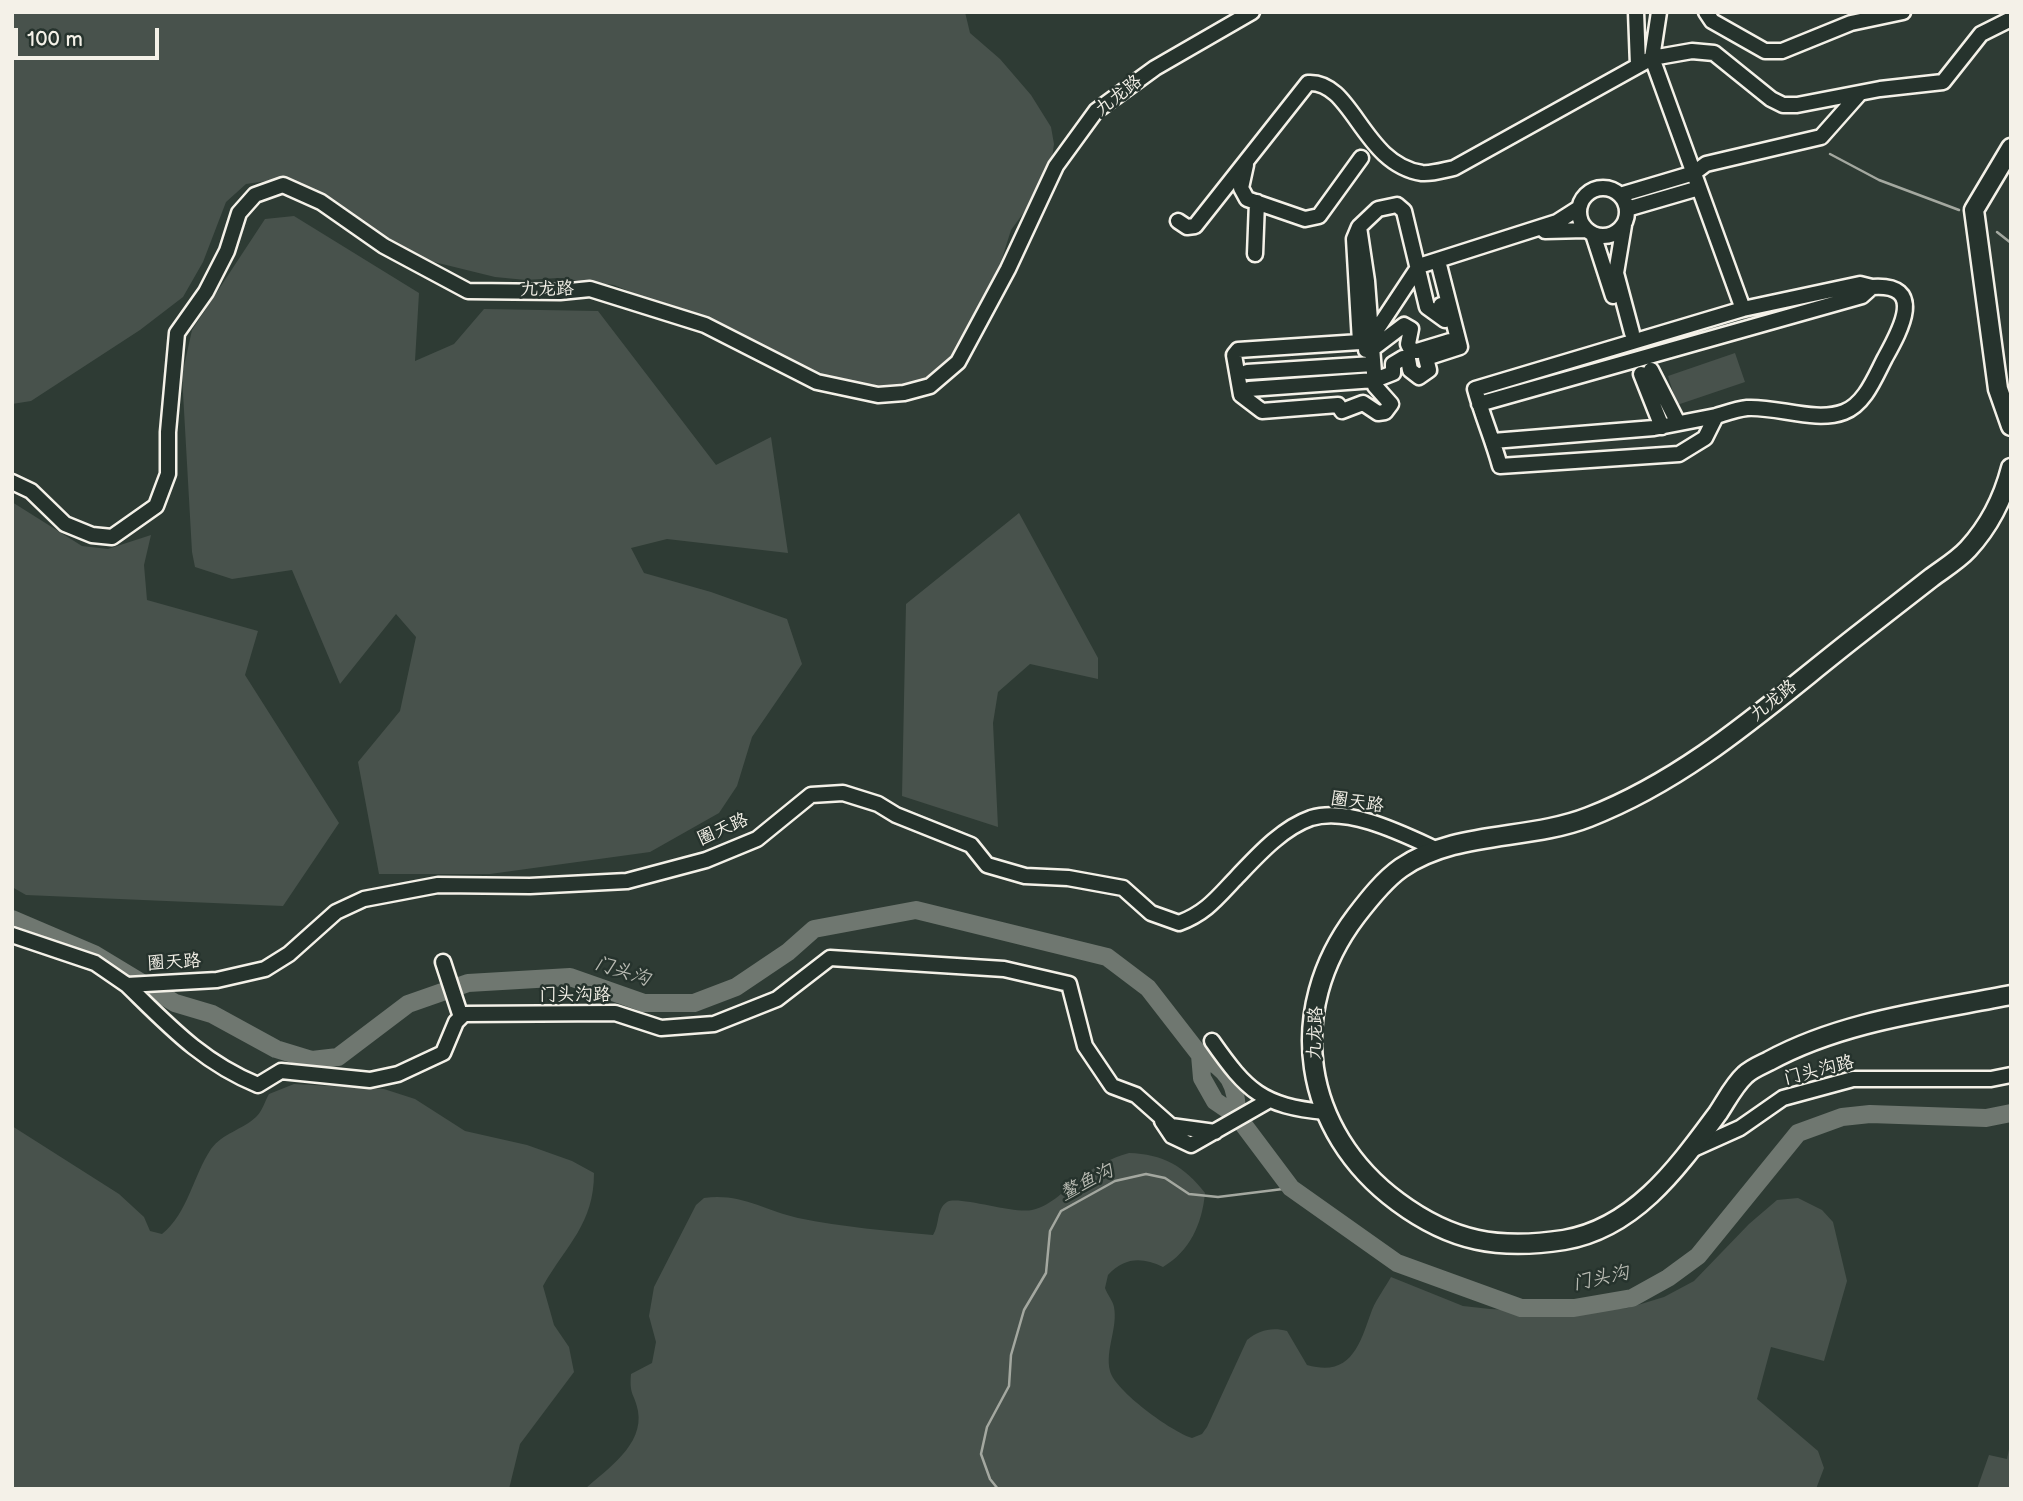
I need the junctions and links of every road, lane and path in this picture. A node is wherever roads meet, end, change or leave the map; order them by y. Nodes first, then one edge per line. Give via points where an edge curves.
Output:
1 (1252, 12) edge
2 (1636, 12) edge
3 (1659, 12) edge
4 (1706, 12) edge
5 (1903, 12) edge
6 (2011, 19) edge
7 (1645, 62) junction
8 (1860, 93) junction
9 (2011, 148) edge
10 (1361, 158) dead end
11 (1247, 161) junction
12 (1694, 173) junction
13 (1699, 188) junction
14 (1620, 195) junction
15 (1257, 202) junction
16 (1579, 208) junction
17 (1626, 216) junction
18 (1178, 221) dead end
19 (1589, 232) junction
20 (1527, 233) junction
21 (1255, 254) dead end
22 (1430, 263) junction
23 (1872, 287) junction
24 (1743, 309) junction
25 (1369, 349) junction
26 (1243, 363) junction
27 (1375, 380) junction
28 (1250, 396) junction
29 (1479, 404) junction
30 (1716, 415) junction
31 (1678, 424) junction
32 (2011, 426) edge
33 (1662, 427) junction
34 (1493, 441) junction
35 (2011, 468) edge
36 (12, 482) edge
37 (1438, 850) junction
38 (12, 935) edge
39 (443, 962) dead end
40 (127, 985) junction
41 (2011, 995) edge
42 (461, 1017) junction
43 (1212, 1041) dead end
44 (2011, 1074) edge
45 (1267, 1101) junction
46 (1325, 1112) junction
47 (1691, 1150) junction

1 - 36 street, 九龙路 via 1155,68 1096,111 1056,166 958,362 930,386 878,395 827,385 705,325 590,289 468,290 384,246 321,202 283,186 255,195 239,213 222,261 177,333 168,474 156,506 112,537 92,535 65,524 31,491
2 - 7 street
3 - 7 street
4 - 5 street via 1765,51 1782,51 1851,23
6 - 8 street via 1982,34 1943,82
7 - 8 street via 1692,51 1714,53 1783,105
7 - 11 street via 1454,168 1424,173 1394,165 1336,93 1321,82 1308,83
7 - 12 street
8 - 12 street via 1821,137 1706,164
9 - 32 main road via 1974,210 1998,389
10 - 15 street via 1319,216 1305,219
11 - 15 street via 1241,188 1247,199
11 - 18 street via 1195,226
12 - 13 street
12 - 14 street
13 - 17 street
13 - 24 street
14 - 16 street via 1608,188 1593,190
14 - 17 street
15 - 21 street
16 - 19 street via 1578,216
16 - 20 street via 1558,222
17 - 19 street via 1609,236
17 - 19 street via 1616,274 1629,333
19 - 20 street
20 - 22 street
22 - 25 street
22 - 25 street via 1451,338 1448,344 1411,350 1411,329 1404,325
22 - 25 street via 1397,205 1378,209 1359,227 1367,281
22 - 27 street via 1460,347 1426,358 1429,370 1419,377 1403,358 1393,364 1393,373
23 - 24 street via 1860,284
23 - 29 street via 1862,296
23 - 30 street via 1897,290 1906,304 1904,323 1862,399 1843,413 1747,408
24 - 29 street via 1475,389
25 - 26 street
25 - 26 street via 1238,350
25 - 27 street
26 - 28 street via 1241,396
27 - 28 street
27 - 28 street via 1375,387 1391,404 1385,412 1378,413 1363,403 1342,411 1338,405 1262,411
29 - 34 street
30 - 31 street
30 - 34 street via 1705,438 1679,454 1500,466
31 - 33 street
31 - 33 street via 1646,372
33 - 34 street
35 - 37 main road, 九龙路 via 2003,499 1967,550 1707,755 1636,797 1584,819
37 - 40 street, 圈天路 via 1386,826 1333,815 1312,817 1291,828 1252,862 1200,915 1179,923 1152,913 1123,888 1025,876 987,865 971,845 878,804 843,793 811,795 757,839 706,860 627,881 438,885 364,899 336,912 265,969 217,980
37 - 46 main road, 九龙路 via 1395,872 1340,938 1326,965 1312,1013 1312,1058
38 - 40 street, 圈天路 via 95,963
39 - 42 street
40 - 42 street via 186,1043 224,1071 258,1085 281,1071 370,1080 398,1074 443,1053
41 - 47 main road, 九龙路 via 1881,1021 1799,1045 1746,1073
42 - 45 street, 门头沟路 via 615,1013 661,1028 714,1024 776,999 830,958 1004,969 1069,984 1085,1046 1100,1070 1112,1086 1136,1095 1162,1121 1215,1132
43 - 45 street via 1239,1079
44 - 47 street, 门头沟路 via 1991,1079 1853,1079 1783,1098 1740,1128
45 - 46 street
46 - 47 main road, 九龙路 via 1341,1146 1370,1181 1407,1208 1458,1237 1512,1247 1571,1239 1616,1221 1657,1192

